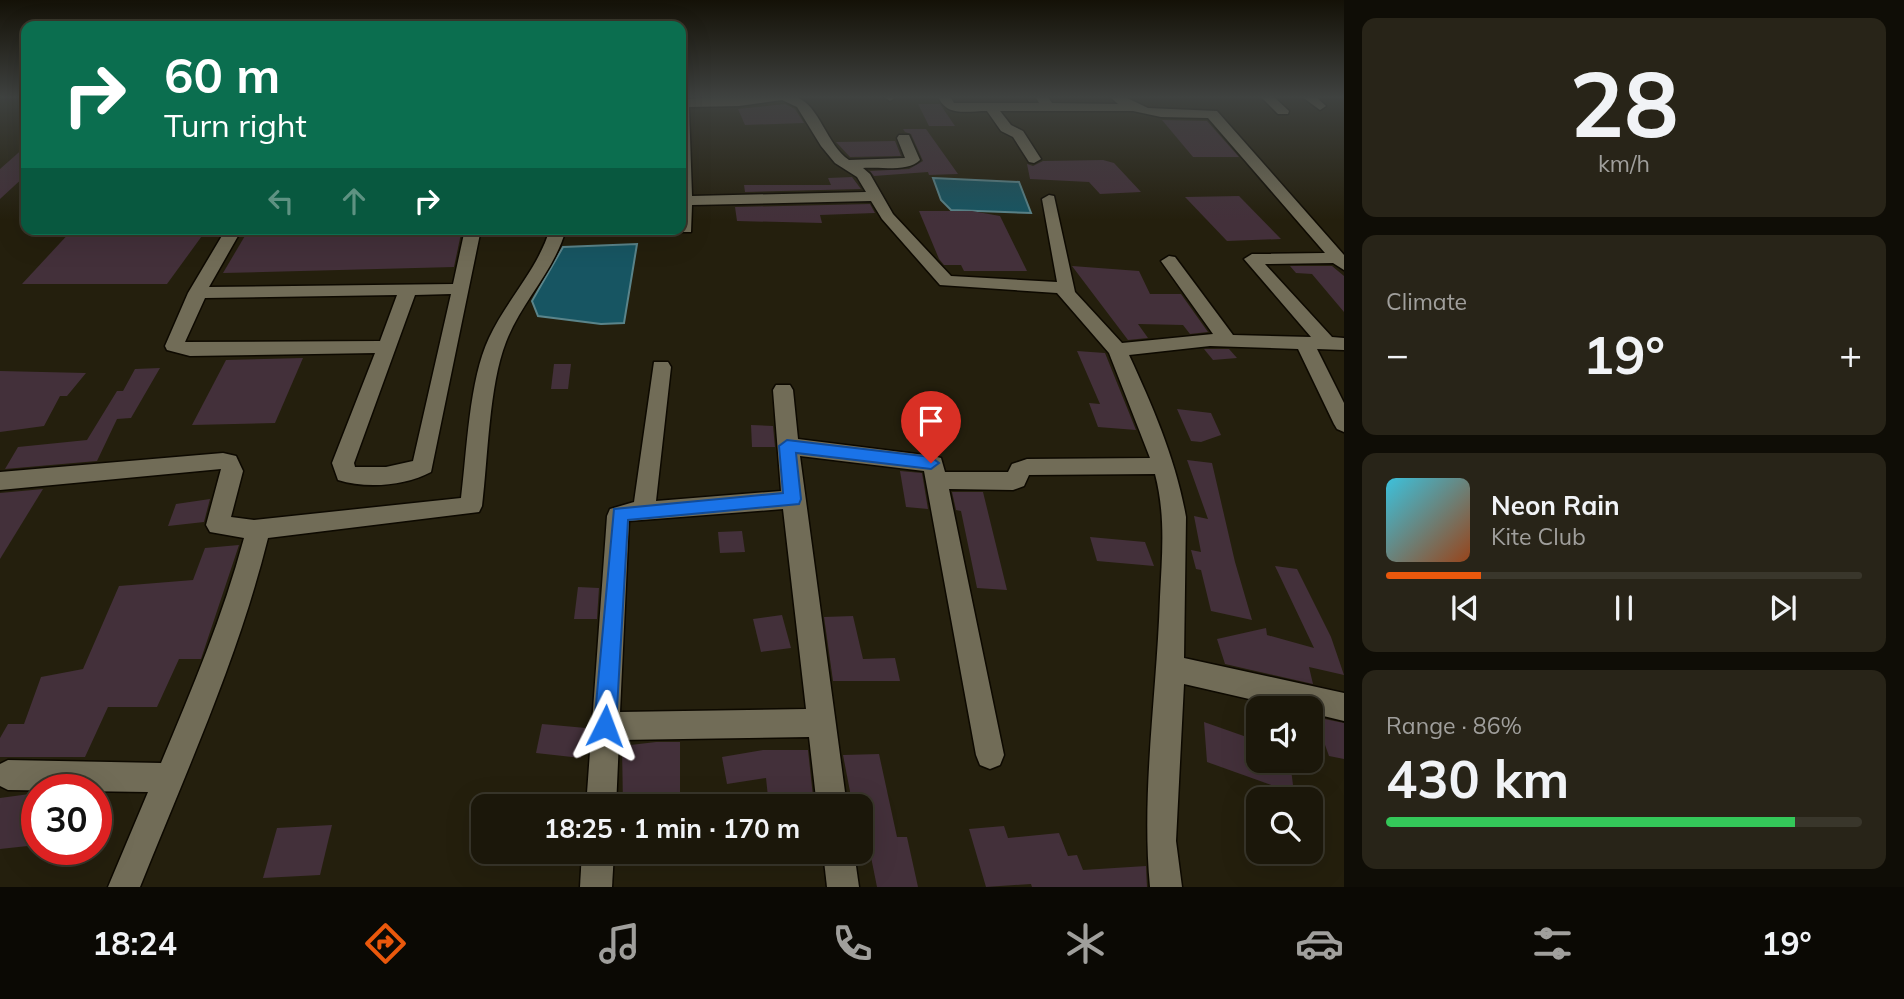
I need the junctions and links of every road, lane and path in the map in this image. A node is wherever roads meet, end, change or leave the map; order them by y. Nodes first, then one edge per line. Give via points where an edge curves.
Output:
1 (823, 137) edge
2 (1020, 137) edge
3 (1233, 137) edge
4 (904, 138) dead end
5 (1034, 159) dead end
6 (848, 164) junction
7 (877, 196) junction
8 (1049, 199) dead end
9 (686, 201) edge
10 (231, 235) edge
11 (471, 235) edge
12 (556, 235) edge
13 (1169, 261) dead end
14 (1341, 261) edge
15 (460, 289) junction
16 (408, 290) junction
17 (1067, 291) junction
18 (197, 293) junction
19 (1227, 340) junction
20 (1304, 342) junction
21 (1336, 344) edge
22 (387, 347) junction
23 (1117, 349) junction
24 (661, 367) dead end
25 (783, 390) dead end
26 (1344, 424) edge
27 (787, 446) junction
28 (1162, 466) junction
29 (936, 480) junction
30 (0, 481) edge
31 (793, 499) junction
32 (644, 511) junction
33 (254, 530) junction
34 (1171, 668) junction
35 (1344, 707) edge
36 (820, 723) junction
37 (605, 726) junction
38 (990, 755) dead end
39 (8, 775) dead end
40 (169, 778) junction
41 (602, 794) edge
42 (830, 794) edge
43 (597, 864) edge
44 (840, 864) edge
45 (124, 887) edge
46 (596, 887) edge
47 (843, 887) edge
48 (1166, 887) edge

1 - 6 street
2 - 5 street
3 - 14 street
4 - 6 street via 914,159 910,162
6 - 7 street via 863,174
7 - 9 street
7 - 17 street via 887,216 946,281 1052,286
8 - 17 street
10 - 18 street
11 - 15 street
12 - 33 street via 549,258 501,331 494,350 471,506
13 - 19 street
14 - 21 street via 1252,259
15 - 16 street
15 - 22 street via 423,466 372,476 346,474 343,463
16 - 18 street
16 - 22 street
17 - 23 street
18 - 22 street via 174,341 179,349
19 - 20 street
19 - 23 street
20 - 21 street
20 - 26 street
23 - 28 street
24 - 32 street
25 - 27 street
27 - 29 street via 931,463
27 - 31 street
28 - 29 street via 1027,467 1013,481
28 - 34 street via 1175,517
29 - 38 street
30 - 33 street via 223,461 231,466 232,474 218,525
31 - 32 street
31 - 36 street
32 - 37 street via 624,513 618,519
33 - 40 street via 258,538 241,596
34 - 35 street
34 - 48 street via 1161,841
36 - 37 street
36 - 42 street
37 - 41 street
39 - 40 street
40 - 45 street
43 - 46 street
44 - 47 street

